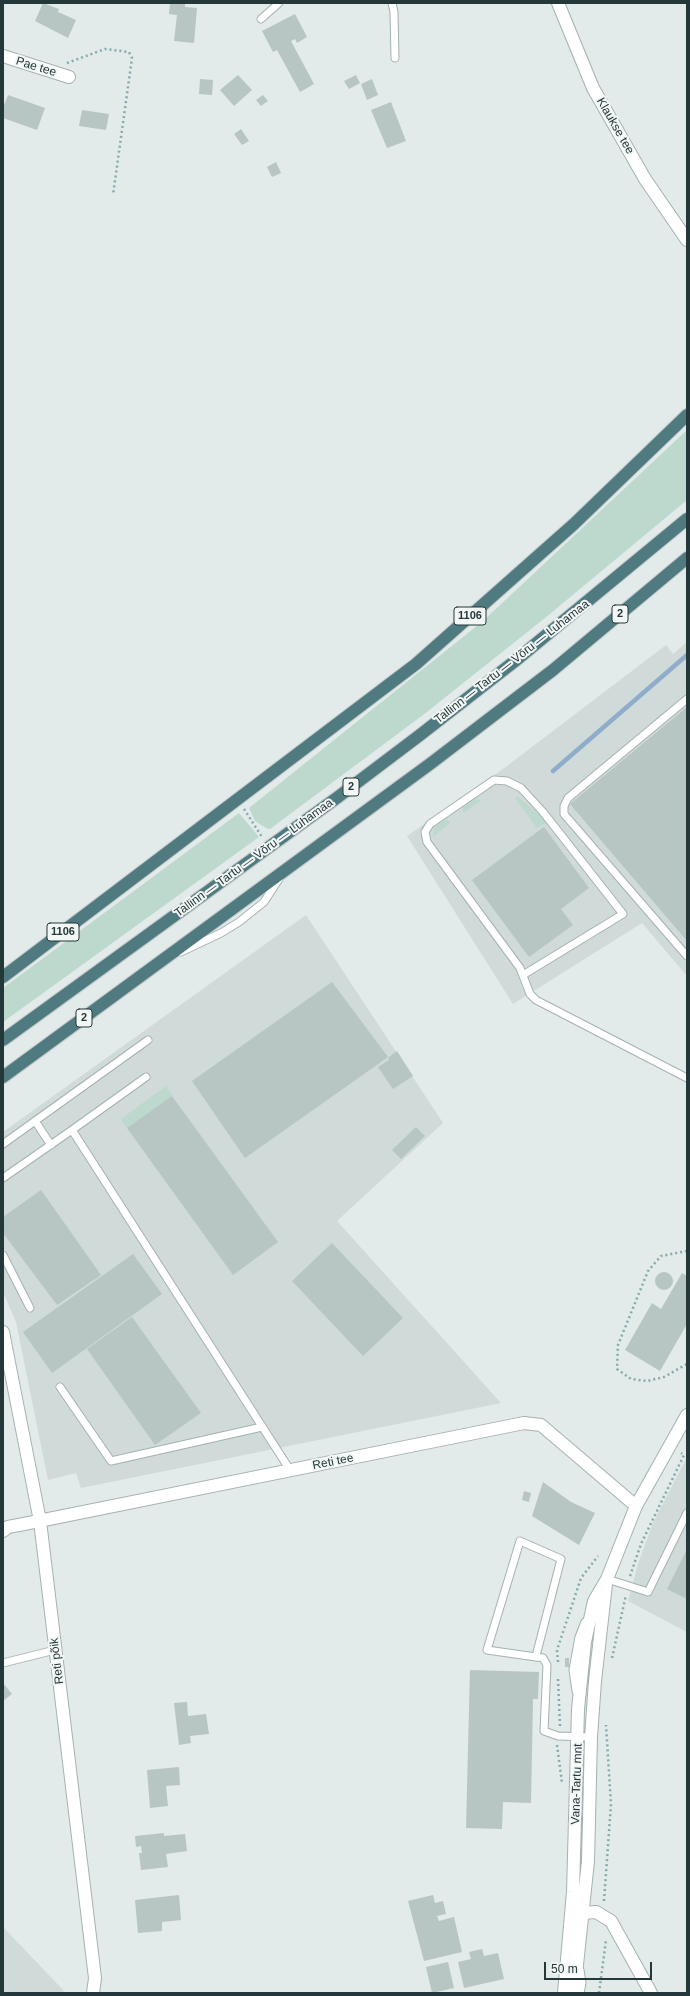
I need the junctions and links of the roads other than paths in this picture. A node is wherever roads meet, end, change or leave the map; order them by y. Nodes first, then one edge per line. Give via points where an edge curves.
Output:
1 (279, 3) edge
2 (392, 3) edge
3 (558, 3) edge
4 (261, 19) dead end
5 (3, 56) edge
6 (395, 58) dead end
7 (69, 77) dead end
8 (687, 240) edge
9 (687, 416) edge
10 (687, 518) edge
11 (687, 558) edge
12 (687, 699) edge
13 (687, 956) edge
14 (522, 975) junction
15 (3, 977) edge
16 (3, 1040) edge
17 (148, 1040) dead end
18 (3, 1077) edge
19 (146, 1077) dead end
20 (687, 1078) edge
21 (36, 1121) junction
22 (72, 1130) junction
23 (3, 1144) edge
24 (51, 1145) junction
25 (3, 1178) edge
26 (3, 1255) edge
27 (30, 1308) dead end
28 (3, 1332) edge
29 (60, 1387) dead end
30 (687, 1415) edge
31 (262, 1427) junction
32 (290, 1470) junction
33 (636, 1506) junction
34 (687, 1513) edge
35 (40, 1521) junction
36 (3, 1531) edge
37 (607, 1579) junction
38 (55, 1650) junction
39 (536, 1656) junction
40 (3, 1663) edge
41 (578, 1737) junction
42 (591, 1737) junction
43 (583, 1913) junction
44 (579, 1956) junction
45 (93, 1993) edge
46 (564, 1993) edge
47 (574, 1993) edge
48 (580, 1993) edge
49 (651, 1993) edge

1 - 4 lane
2 - 6 lane
3 - 8 street, Klaukse tee via 593,88 645,179
5 - 7 street, Pae tee
9 - 15 highway, 1106 via 574,524 416,664
10 - 16 highway, Tallinn — Tartu — Võru — Luhamaa / 2 via 515,661 420,735
11 - 18 highway, 2 via 553,670 282,874
12 - 13 lane via 568,798 564,806 564,814
14 - 14 lane via 520,968 427,842 425,832 430,824 494,780 507,781 521,788 623,914
14 - 20 lane via 530,994 536,1000
17 - 21 lane
19 - 22 lane
21 - 23 lane
21 - 24 lane
22 - 24 lane
22 - 31 lane
24 - 25 lane
26 - 27 lane
28 - 35 street, Reti põik
29 - 31 lane via 111,1461
30 - 33 street, Vana-Tartu mnt
31 - 32 lane
32 - 33 street, Reti tee via 524,1423 541,1426
32 - 35 street, Reti tee
33 - 37 street, Vana-Tartu mnt
34 - 37 lane via 648,1592
35 - 36 street, Reti tee via 8,1527
35 - 38 street, Reti põik
37 - 41 street, Vana-Tartu mnt via 594,1601 581,1670
37 - 42 street, Vana-Tartu mnt via 594,1681
38 - 40 lane
38 - 45 street, Reti põik via 95,1978
39 - 39 lane via 487,1650 520,1541 561,1559
39 - 41 lane via 543,1658 547,1665 544,1731 558,1736
41 - 42 lane
41 - 46 street, Vana-Tartu mnt via 573,1892
42 - 43 street, Vana-Tartu mnt via 588,1861
43 - 44 street, Vana-Tartu mnt
43 - 49 street via 596,1912 611,1921
44 - 47 street, Vana-Tartu mnt
44 - 48 lane via 582,1983

